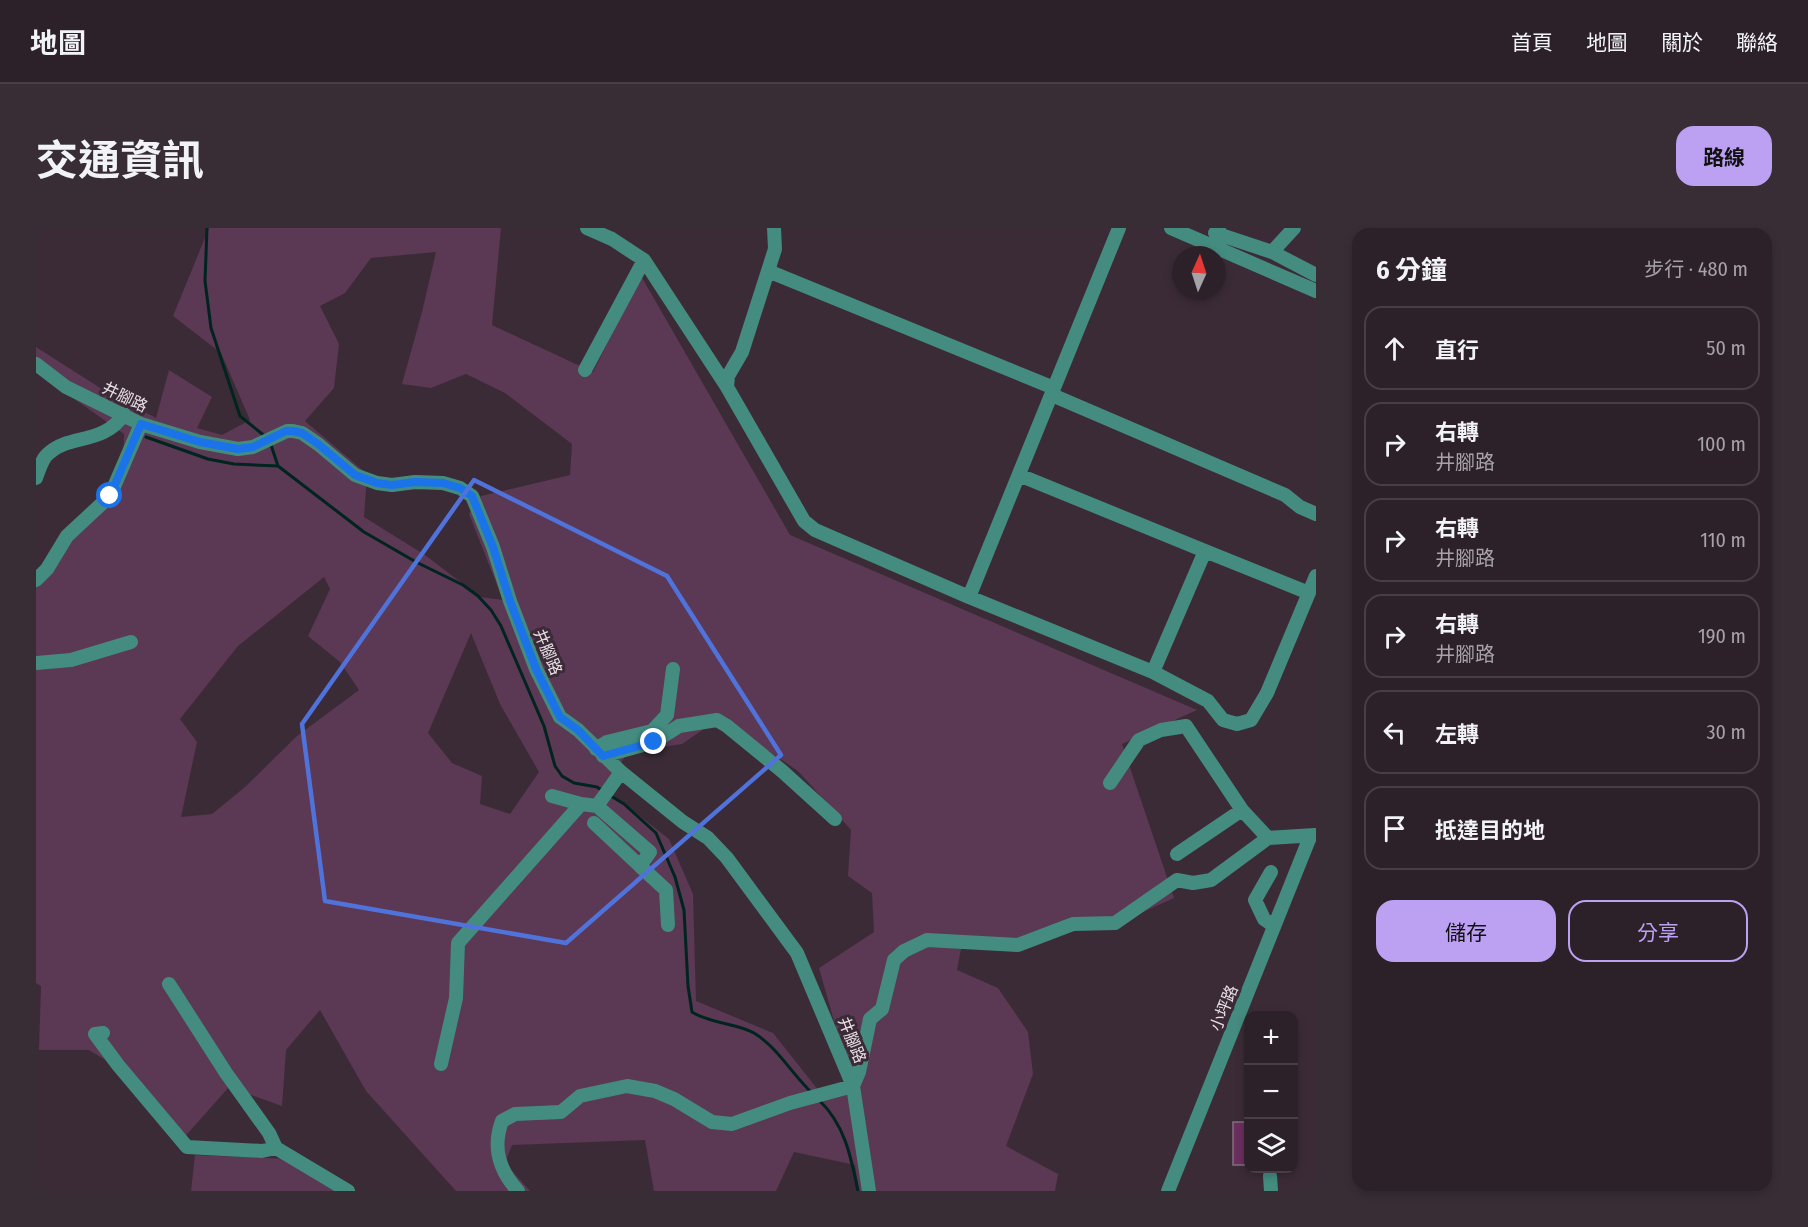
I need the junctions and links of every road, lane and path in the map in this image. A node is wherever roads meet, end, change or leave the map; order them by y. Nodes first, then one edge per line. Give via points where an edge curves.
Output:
1 (587, 228) edge
2 (774, 228) edge
3 (1119, 228) edge
4 (1171, 228) edge
5 (1294, 228) edge
6 (1217, 231) edge
7 (1272, 252) junction
8 (644, 260) junction
9 (768, 271) junction
10 (1316, 274) edge
11 (1316, 291) edge
12 (36, 364) edge
13 (585, 370) dead end
14 (727, 387) junction
15 (1053, 392) junction
16 (121, 419) junction
17 (139, 428) junction
18 (41, 455) edge
19 (1019, 475) junction
20 (36, 478) edge
21 (1316, 514) edge
22 (1205, 551) junction
23 (1316, 576) edge
24 (36, 580) edge
25 (1309, 593) junction
26 (969, 597) junction
27 (131, 642) dead end
28 (36, 663) edge
29 (673, 669) dead end
30 (1153, 672) junction
31 (599, 753) junction
32 (621, 772) junction
33 (1110, 783) dead end
34 (552, 796) dead end
35 (581, 804) junction
36 (597, 806) junction
37 (1242, 810) junction
38 (835, 819) dead end
39 (594, 823) dead end
40 (1314, 836) edge
41 (1268, 838) junction
42 (1177, 854) dead end
43 (640, 866) junction
44 (1271, 872) dead end
45 (668, 925) dead end
46 (1275, 926) junction
47 (170, 984) dead end
48 (104, 1033) dead end
49 (441, 1064) dead end
50 (853, 1086) junction
51 (276, 1148) junction
52 (1270, 1176) dead end
53 (348, 1191) edge
54 (518, 1191) edge
55 (869, 1191) edge
56 (1168, 1191) edge
57 (1271, 1191) edge

1 - 8 street
2 - 9 street via 776,249
3 - 15 street
4 - 11 street
5 - 7 street
6 - 7 street
7 - 10 street
8 - 13 street
8 - 14 street
9 - 14 street
9 - 15 street
12 - 16 street, 井腳路 via 66,387
14 - 26 street via 804,521 815,530
15 - 19 street
15 - 21 street via 1285,495
16 - 17 street, 井腳路
16 - 18 street via 91,438 61,445
17 - 24 street via 110,496 68,536
17 - 31 street, 井腳路 via 238,449 253,447 286,431 302,433 355,475 392,485 443,483 472,496 536,669 560,717
18 - 20 street
19 - 22 street
19 - 26 street
22 - 25 street
22 - 30 street
23 - 25 street
25 - 30 street via 1251,720 1237,724 1223,720 1208,701
26 - 30 street
27 - 28 street via 70,660
29 - 31 street via 667,715 652,731 607,742
31 - 32 street, 井腳路
31 - 38 street via 654,742 679,726 717,720
32 - 36 street
32 - 50 street, 井腳路 via 708,838 727,858 797,953
33 - 37 street via 1139,740 1161,730 1186,726
34 - 35 street
35 - 36 street
35 - 49 street via 458,942 456,998
36 - 43 street via 650,852
37 - 41 street
37 - 42 street
39 - 43 street
40 - 41 street, 小坪路
40 - 46 street, 小坪路
41 - 50 street via 1211,880 1177,880 1115,923 1073,924 1018,945 927,940 904,951 894,960 882,1010 870,1019 860,1072
43 - 45 street via 666,890
44 - 46 street via 1255,900 1264,919
46 - 56 street, 小坪路
47 - 51 street
48 - 51 street via 96,1034 187,1147 262,1151
50 - 54 street via 732,1124 712,1122 674,1099 627,1086 580,1095 561,1112 515,1114 502,1121 497,1151 500,1167
50 - 55 street, 井腳路
51 - 53 street
52 - 57 street

